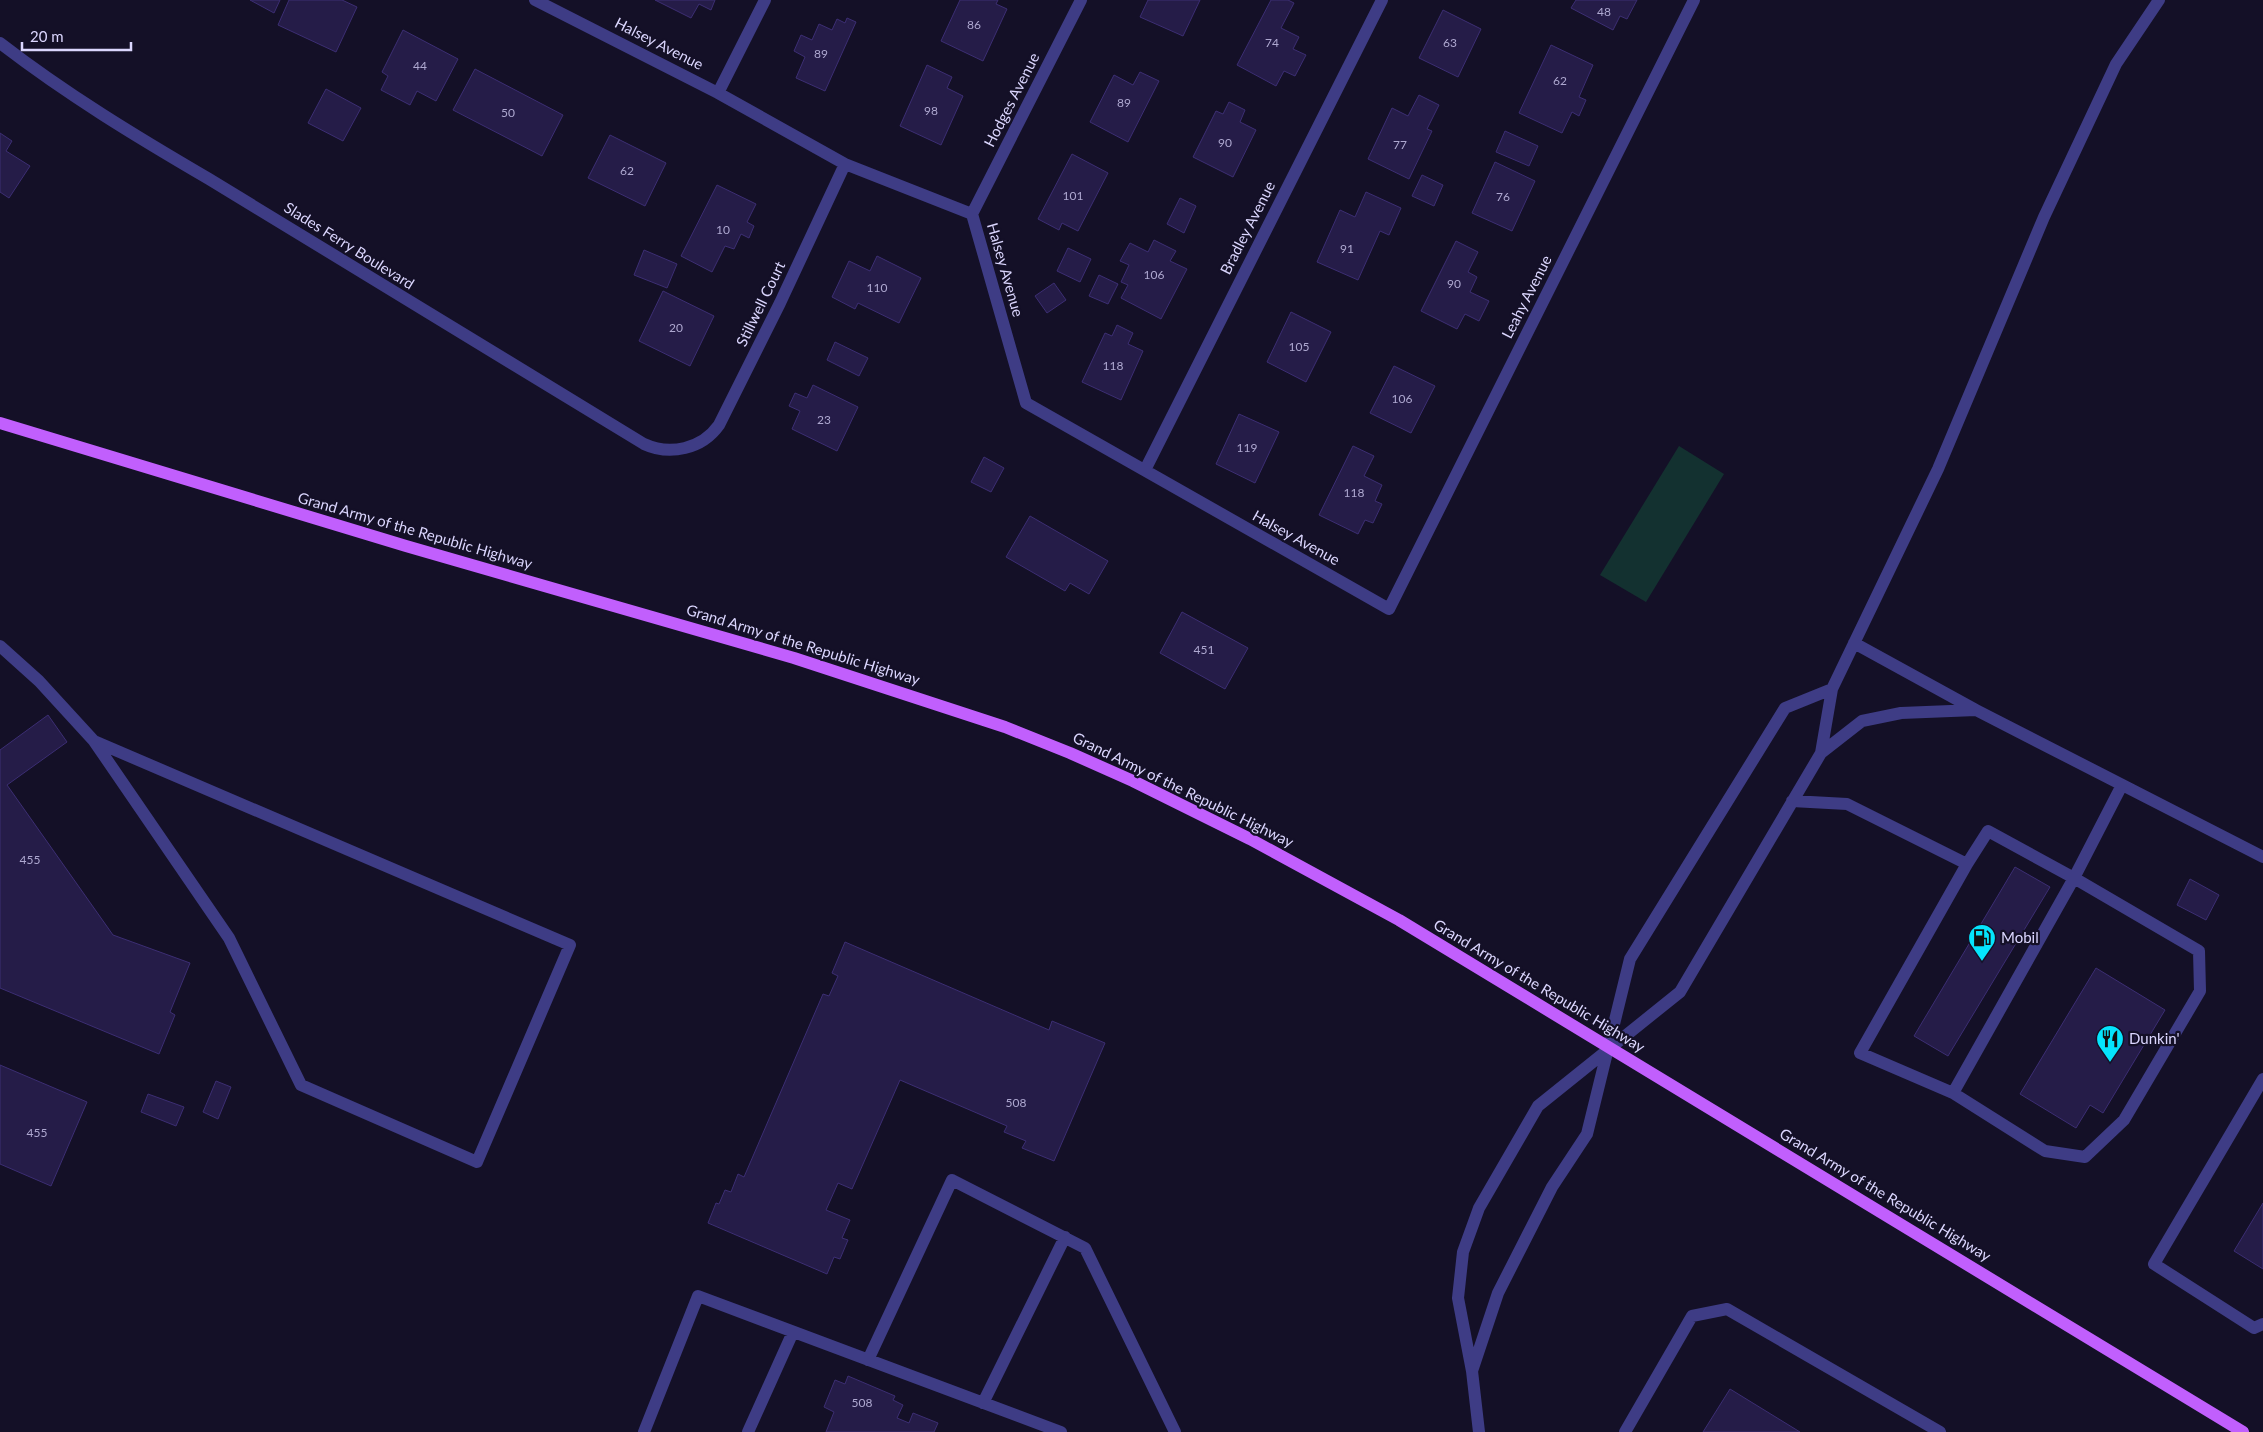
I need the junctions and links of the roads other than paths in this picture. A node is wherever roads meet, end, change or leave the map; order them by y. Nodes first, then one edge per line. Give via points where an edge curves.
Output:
1 (535, 0) edge
2 (765, 0) edge
3 (1081, 0) edge
4 (1382, 0) edge
5 (1694, 0) edge
6 (2159, 0) edge
7 (0, 43) edge
8 (718, 93) junction
9 (845, 164) junction
10 (972, 214) junction
11 (0, 423) edge
12 (691, 446) joint
13 (1144, 470) junction
14 (1389, 609) joint
15 (1854, 643) junction
16 (0, 646) edge
17 (1832, 689) junction
18 (1976, 710) junction
19 (94, 740) junction
20 (1821, 753) junction
21 (2122, 785) junction
22 (1792, 801) junction
23 (2263, 857) edge
24 (1967, 864) junction
25 (2074, 878) junction
26 (1609, 1048) junction
27 (2263, 1079) edge
28 (1952, 1093) junction
29 (1065, 1237) junction
30 (2263, 1324) edge
31 (793, 1332) junction
32 (868, 1360) junction
33 (1472, 1371) junction
34 (984, 1403) junction
35 (644, 1432) edge
36 (748, 1432) edge
37 (1061, 1432) edge
38 (1175, 1432) edge
39 (1479, 1432) edge
40 (1624, 1432) edge
41 (1940, 1432) edge
42 (2243, 1432) edge

1 - 8 street, Halsey Avenue
2 - 8 street
3 - 10 street, Hodges Avenue
4 - 13 street, Bradley Avenue
5 - 14 street, Leahy Avenue
6 - 15 street via 2116,64 2044,217 1938,469
7 - 12 street, Slades Ferry Boulevard via 65,92 144,142 209,178 644,444 662,451
8 - 9 street, Halsey Avenue
9 - 10 street, Halsey Avenue
9 - 12 street, Stillwell Court via 719,424 707,438
10 - 13 street, Halsey Avenue via 1026,403
11 - 26 main road, Grand Army of the Republic Highway via 396,543 785,655 1015,730 1133,781 1346,890
13 - 14 street, Halsey Avenue
15 - 17 street
15 - 18 street
16 - 19 street via 39,681
17 - 20 street
17 - 26 street via 1785,708 1630,959
18 - 20 street via 1901,713 1862,721
18 - 21 street
19 - 19 street via 229,938 301,1085 477,1162 570,945
20 - 22 street
21 - 23 street
21 - 25 street
22 - 24 street via 1847,804
22 - 26 street via 1680,992
24 - 25 street via 1988,831
24 - 28 street via 1860,1053
25 - 28 street
25 - 28 street via 2199,951 2200,991 2124,1120 2085,1156 2045,1152
26 - 33 street via 1587,1134 1552,1187 1498,1293
26 - 33 street via 1538,1106 1479,1208 1463,1252 1458,1298
26 - 42 main road, Grand Army of the Republic Highway
27 - 30 street via 2154,1264 2254,1328
29 - 32 street via 952,1180
29 - 34 street
29 - 38 street via 1085,1248
31 - 32 street
31 - 35 street via 698,1296
31 - 36 street
32 - 34 street
33 - 39 street
34 - 37 street
40 - 41 street via 1692,1316 1727,1309

